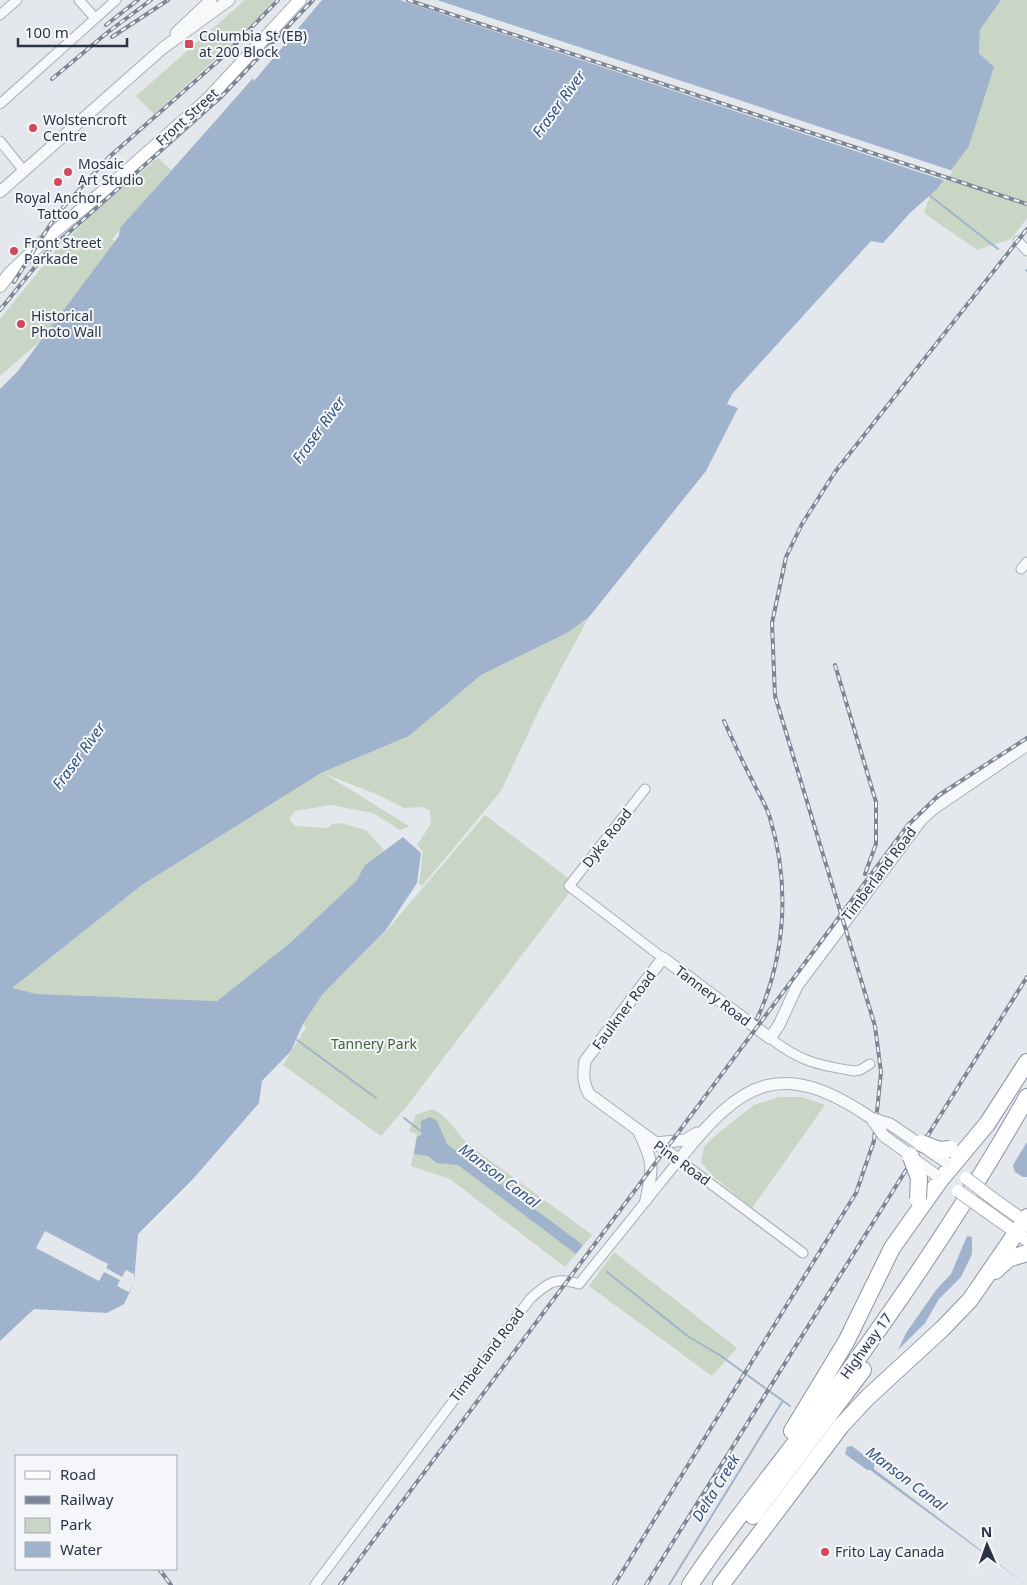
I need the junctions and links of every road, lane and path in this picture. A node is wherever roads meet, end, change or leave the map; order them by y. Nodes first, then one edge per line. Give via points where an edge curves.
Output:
1 (17, 0) edge
2 (79, 0) edge
3 (116, 0) edge
4 (211, 0) edge
5 (229, 0) edge
6 (300, 0) edge
7 (0, 15) edge
8 (95, 18) junction
9 (163, 48) junction
10 (0, 104) edge
11 (0, 141) edge
12 (24, 171) junction
13 (0, 192) edge
14 (1018, 241) dead end
15 (1027, 251) edge
16 (0, 286) edge
17 (1027, 745) edge
18 (645, 789) dead end
19 (569, 886) joint
20 (663, 958) junction
21 (770, 1038) junction
22 (585, 1061) joint
23 (1027, 1062) edge
24 (870, 1064) dead end
25 (1027, 1097) edge
26 (871, 1118) junction
27 (1027, 1118) edge
28 (987, 1124) junction
29 (703, 1130) junction
30 (639, 1131) junction
31 (656, 1143) junction
32 (921, 1143) junction
33 (911, 1157) junction
34 (679, 1160) junction
35 (944, 1171) junction
36 (646, 1200) junction
37 (916, 1207) junction
38 (1024, 1227) edge
39 (803, 1252) dead end
40 (1027, 1253) edge
41 (980, 1286) junction
42 (715, 1548) junction
43 (315, 1585) edge
44 (690, 1585) edge
45 (703, 1585) edge
46 (721, 1585) edge

1 - 7 street
2 - 8 street
3 - 8 street
4 - 9 street
5 - 9 street
6 - 16 main road, Front Street via 207,100 47,238
8 - 10 street
9 - 12 street
11 - 12 street
12 - 13 street
14 - 15 street
17 - 21 street, Timberland Road via 921,820 797,986
18 - 19 street, Dyke Road
19 - 20 street, Tannery Road
20 - 21 street, Tannery Road
20 - 22 street, Faulkner Road
21 - 24 street, Tannery Road via 795,1057 810,1062 854,1070
22 - 30 street, Pine Road via 583,1078 589,1094
23 - 28 highway
25 - 42 highway, Highway 17 via 898,1303
26 - 29 street via 820,1088 783,1084 746,1093
26 - 32 street, bridge via 890,1124
26 - 33 street, bridge via 884,1136
27 - 45 highway, Highway 17 via 908,1307
28 - 32 highway, bridge via 956,1148 939,1150
28 - 35 highway
29 - 31 street via 685,1140
29 - 34 street
30 - 31 street, Pine Road
30 - 36 street via 653,1168
31 - 34 street, Pine Road
32 - 35 street, bridge
33 - 35 street, bridge
33 - 37 highway, bridge via 919,1178
34 - 36 street, Timberland Road
34 - 39 street, Pine Road
35 - 37 highway
35 - 38 main road, bridge via 966,1178
35 - 38 main road, bridge via 958,1190 989,1213
36 - 43 street, Timberland Road via 579,1284 563,1279 544,1286 530,1299
37 - 42 highway via 836,1360
38 - 41 highway
40 - 41 highway via 1008,1259
41 - 46 highway via 956,1314 880,1384 841,1426
42 - 44 highway, Highway 17

